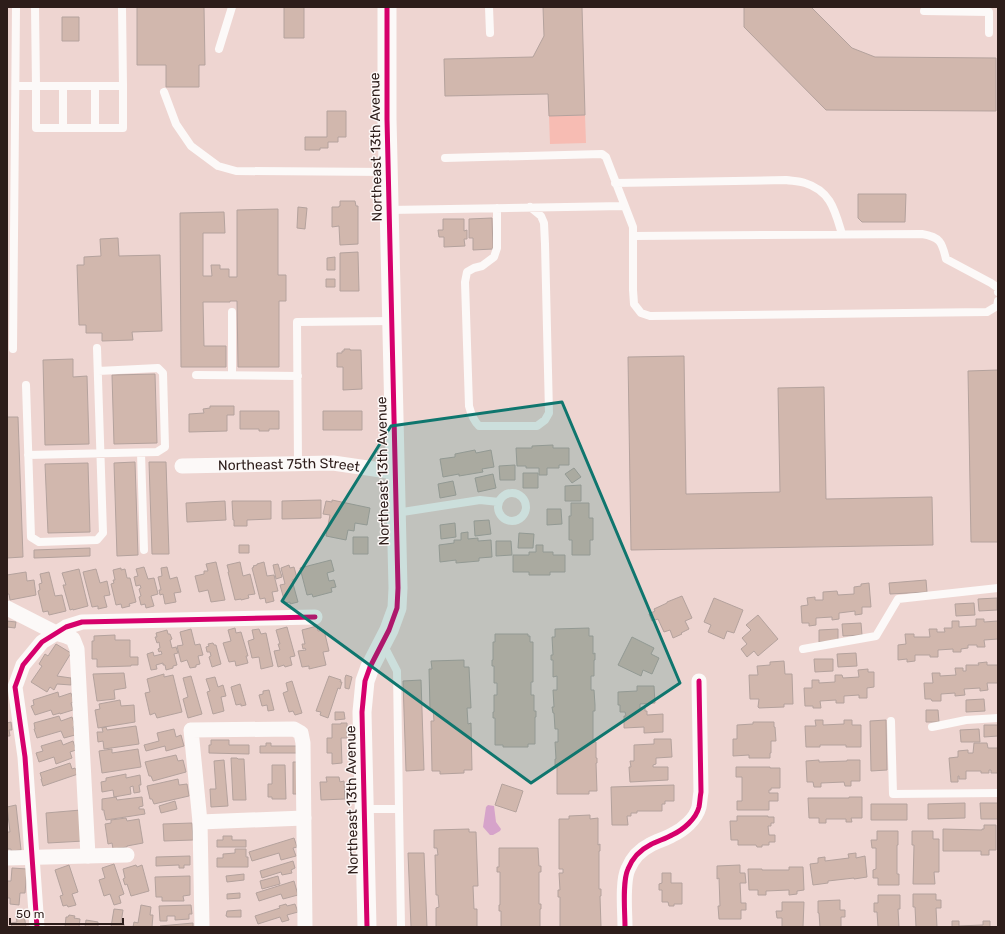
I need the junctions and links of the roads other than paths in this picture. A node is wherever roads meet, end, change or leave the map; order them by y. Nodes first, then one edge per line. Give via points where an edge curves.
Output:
1 (16, 7) edge
2 (35, 7) edge
3 (122, 7) edge
4 (232, 7) edge
5 (387, 7) edge
6 (489, 7) edge
7 (924, 11) dead end
8 (490, 33) dead end
9 (989, 33) dead end
10 (219, 49) dead end
11 (16, 86) junction
12 (36, 86) junction
13 (63, 86) junction
14 (95, 86) junction
15 (123, 86) junction
16 (164, 92) dead end
17 (63, 128) junction
18 (96, 128) junction
19 (445, 158) dead end
20 (388, 172) junction
21 (615, 182) junction
22 (624, 206) junction
23 (530, 207) junction
24 (497, 208) junction
25 (389, 210) junction
26 (842, 234) junction
27 (633, 236) junction
28 (998, 292) edge
29 (998, 300) edge
30 (232, 312) dead end
31 (392, 321) junction
32 (97, 348) dead end
33 (13, 349) dead end
34 (98, 371) junction
35 (196, 375) dead end
36 (232, 375) junction
37 (298, 376) junction
38 (26, 385) dead end
39 (101, 453) junction
40 (141, 453) junction
41 (28, 455) junction
42 (298, 464) junction
43 (182, 466) dead end
44 (395, 472) junction
45 (499, 502) dead end
46 (396, 513) junction
47 (144, 550) dead end
48 (998, 588) edge
49 (7, 608) edge
50 (315, 617) dead end
51 (56, 633) junction
52 (383, 643) junction
53 (803, 650) dead end
54 (699, 681) dead end
55 (998, 718) edge
56 (891, 721) dead end
57 (932, 727) dead end
58 (998, 793) edge
59 (364, 809) junction
60 (399, 809) junction
61 (304, 818) junction
62 (200, 822) junction
63 (127, 855) dead end
64 (88, 856) junction
65 (32, 857) junction
66 (7, 858) edge
67 (38, 927) edge
68 (202, 927) edge
69 (305, 927) edge
70 (367, 927) edge
71 (401, 927) edge
72 (625, 927) edge

1 - 11 lane
2 - 12 lane
3 - 15 lane
4 - 10 lane
5 - 20 street, Northeast 13th Avenue
6 - 8 lane
7 - 9 lane via 989,12
11 - 12 lane
11 - 33 lane
12 - 13 lane
12 - 17 lane via 36,128
13 - 14 lane
13 - 17 lane
14 - 15 lane
14 - 18 lane
15 - 18 lane via 123,128
16 - 20 lane via 176,124 191,146 218,166 236,171
17 - 18 lane
19 - 21 lane via 602,154
20 - 25 street, Northeast 13th Avenue
21 - 22 lane
21 - 26 lane via 804,182 819,188 826,197 834,209
22 - 23 lane
22 - 27 lane
23 - 24 lane
23 - 24 lane via 541,216 544,223 545,244 549,413 546,420 537,426 479,426 469,406 465,282 467,272 482,266 494,257 497,248
24 - 25 lane
25 - 31 street, Northeast 13th Avenue
26 - 27 lane
26 - 28 lane via 932,236 939,240 946,259 991,283 998,288
27 - 29 lane via 634,304 641,313 650,316 987,312 997,306
30 - 36 lane
31 - 37 lane via 297,322
31 - 44 street, Northeast 13th Avenue
32 - 34 lane
34 - 39 lane
34 - 40 lane via 158,368 162,373 165,447 157,452
35 - 36 lane
36 - 37 lane
37 - 42 lane
38 - 41 lane
39 - 40 lane
39 - 41 lane
39 - 41 lane via 103,533 97,540 39,542 30,537
40 - 47 lane
42 - 43 street, Northeast 75th Street
42 - 44 street, Northeast 75th Street via 334,463
44 - 46 street, Northeast 13th Avenue
45 - 46 lane via 480,500
46 - 52 street, Northeast 13th Avenue via 397,608
48 - 53 lane via 898,599 876,636
49 - 51 street
50 - 51 street via 82,622
51 - 64 street via 73,639 76,649
51 - 65 street via 42,642 23,665 15,687 25,757
52 - 59 street, Northeast 13th Avenue via 365,681 362,712
52 - 60 lane via 397,671
54 - 72 street via 699,808 689,823 680,830 638,852 627,870
55 - 57 lane via 966,720
56 - 58 lane via 893,794
59 - 60 lane
59 - 70 street, Northeast 13th Avenue
60 - 71 lane
61 - 62 street
61 - 62 street via 304,743 301,733 294,729 192,730
61 - 69 street
62 - 68 street
63 - 64 street
64 - 65 street
65 - 66 street
65 - 67 street

